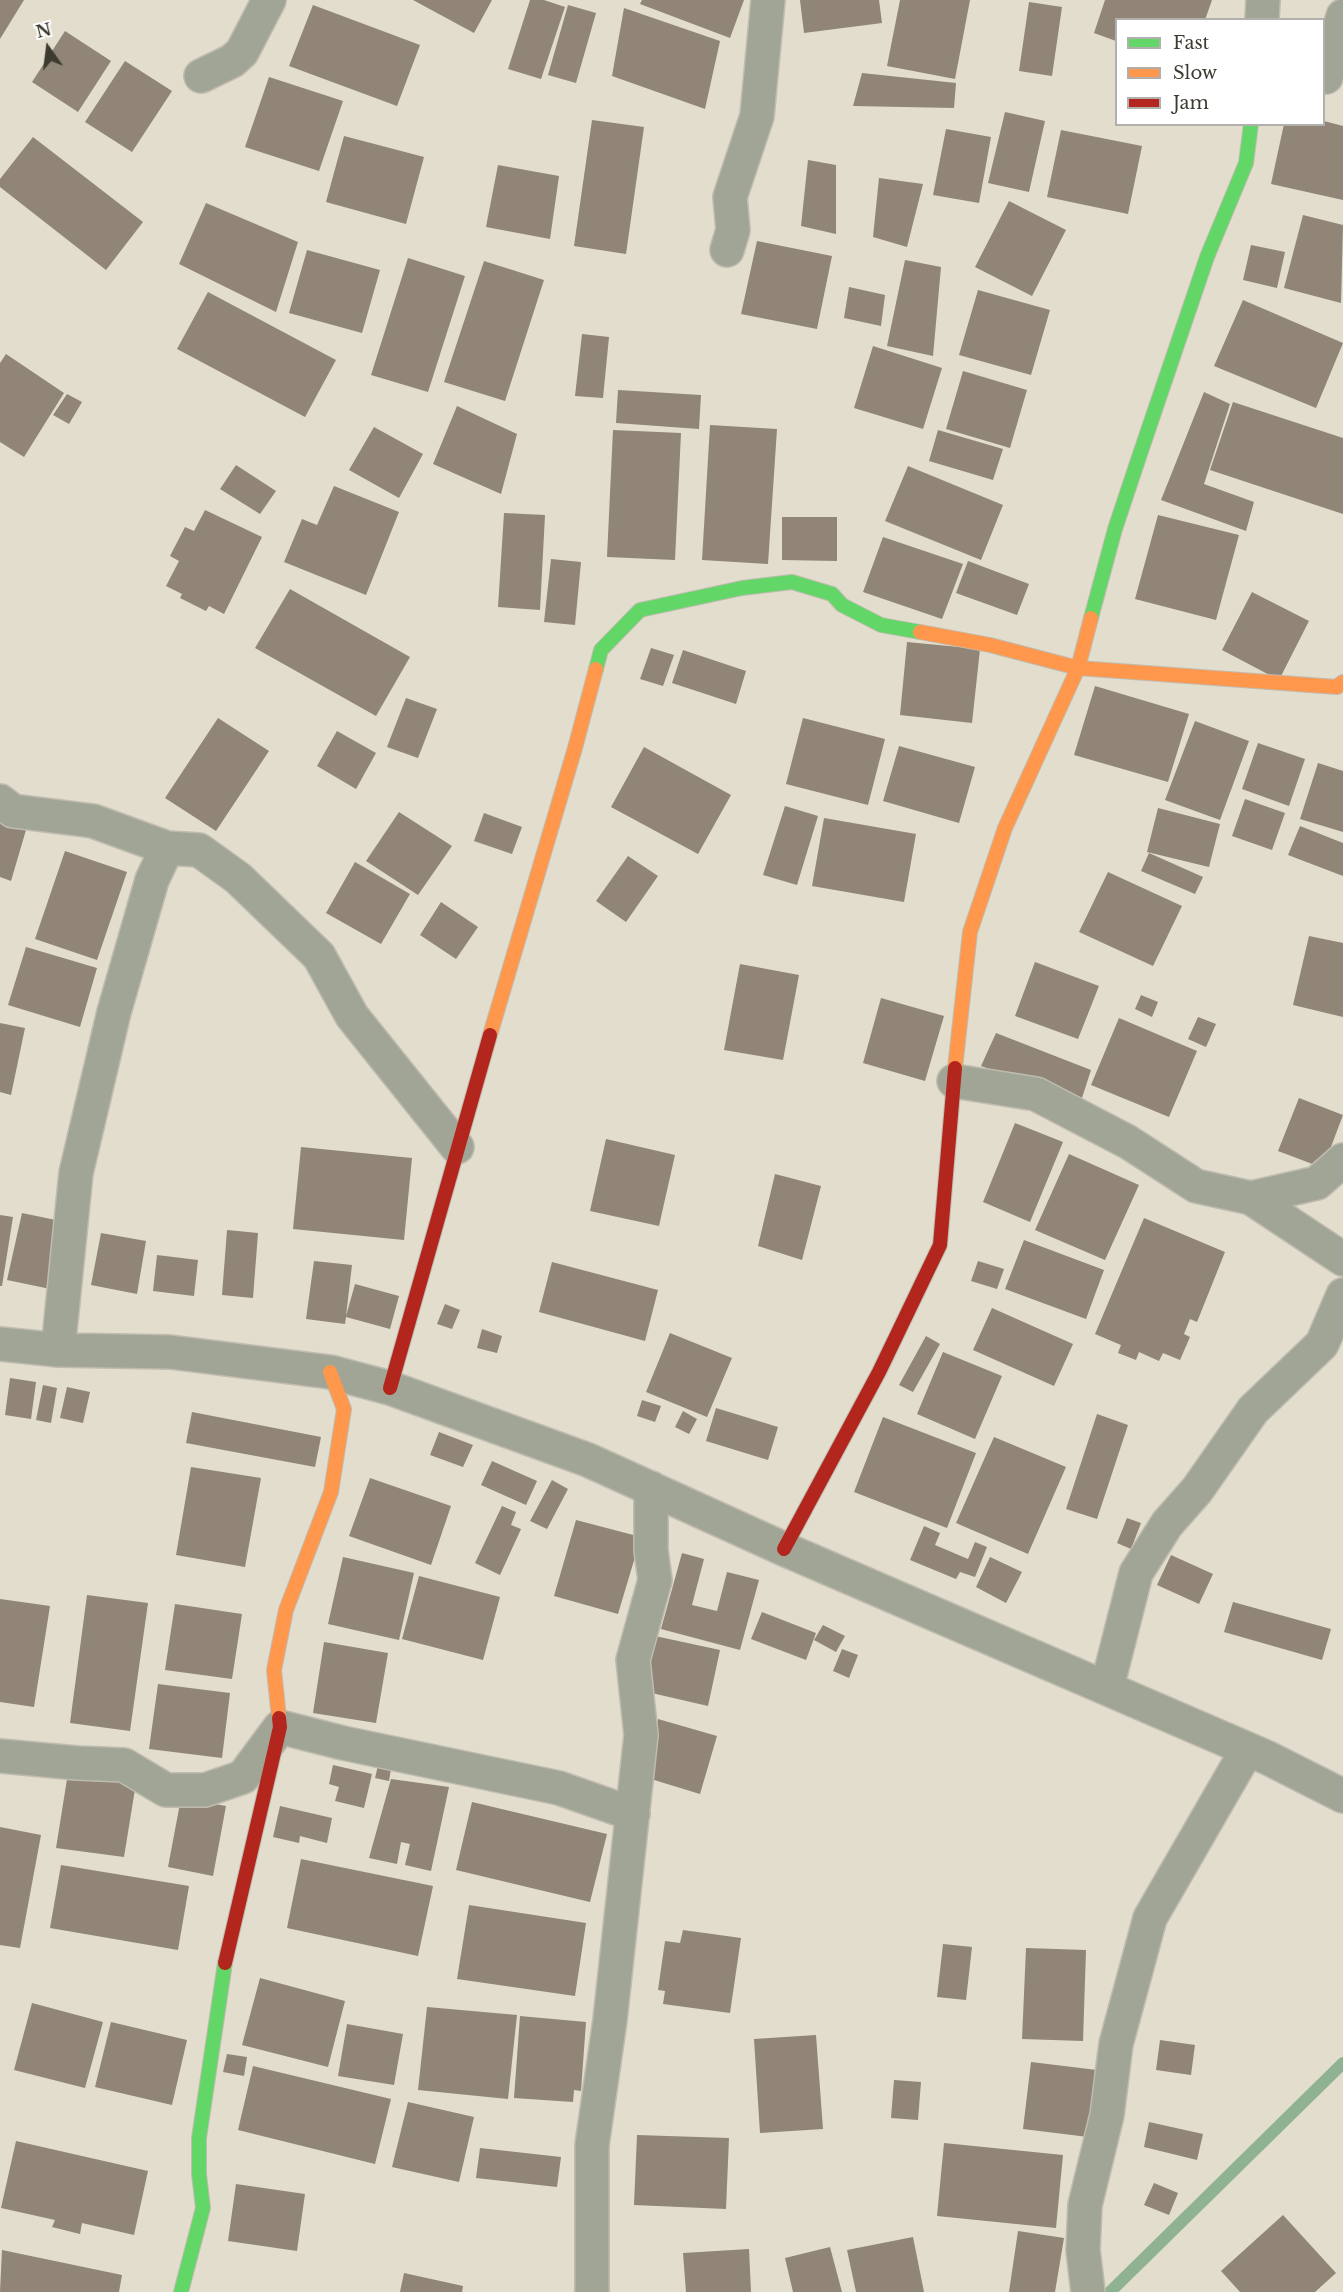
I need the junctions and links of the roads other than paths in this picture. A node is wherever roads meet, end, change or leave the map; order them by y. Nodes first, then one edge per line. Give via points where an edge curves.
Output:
1 (269, 0) edge
2 (768, 0) edge
3 (1263, 0) edge
4 (1343, 16) edge
5 (1262, 18) edge
6 (201, 76) dead end
7 (1325, 77) edge
8 (1251, 126) edge
9 (727, 250) dead end
10 (1078, 668) junction
11 (1343, 682) edge
12 (0, 801) edge
13 (167, 848) junction
14 (954, 1081) junction
15 (457, 1147) junction
16 (1343, 1160) edge
17 (1251, 1198) junction
18 (1343, 1259) edge
19 (1343, 1295) edge
20 (0, 1344) edge
21 (58, 1350) junction
22 (330, 1372) junction
23 (390, 1388) junction
24 (651, 1488) junction
25 (784, 1549) junction
26 (1107, 1687) junction
27 (280, 1727) junction
28 (1247, 1750) junction
29 (0, 1756) edge
30 (1343, 1796) edge
31 (633, 1814) junction
32 (181, 2292) edge
33 (592, 2292) edge
34 (1088, 2292) edge

1 - 6 street via 242,52
2 - 9 street via 757,116 730,197 733,230
3 - 5 street
4 - 7 street
8 - 10 street via 1246,163 1207,257 1115,529
10 - 11 street via 1337,687
10 - 14 street via 1005,828 970,932
10 - 15 street via 990,645 881,625 842,605 832,594 792,582 742,588 640,610 601,650
12 - 13 street via 13,811 93,821
13 - 15 street via 199,850 238,878 319,956 352,1016
13 - 21 street via 152,880 114,1012 76,1173
14 - 17 street via 1036,1094 1128,1142 1196,1186
14 - 25 street via 940,1245 879,1372
15 - 23 street
16 - 17 street via 1317,1184
17 - 18 street
19 - 26 street via 1322,1344 1253,1410 1197,1490 1167,1524 1136,1573
20 - 21 street
21 - 22 street via 170,1352
22 - 23 street
22 - 27 street via 345,1409 331,1492 284,1620 274,1670
23 - 24 street via 588,1460
24 - 25 street
24 - 31 street via 655,1580 633,1660 641,1735
25 - 26 street
26 - 28 street
27 - 29 street via 243,1777 205,1790 166,1790 124,1765
27 - 31 street via 559,1788
27 - 32 street via 228,1946 199,2138 203,2208
28 - 30 street
28 - 34 street via 1150,1918 1116,2044 1107,2115 1085,2205 1083,2250
31 - 33 street via 592,2145

